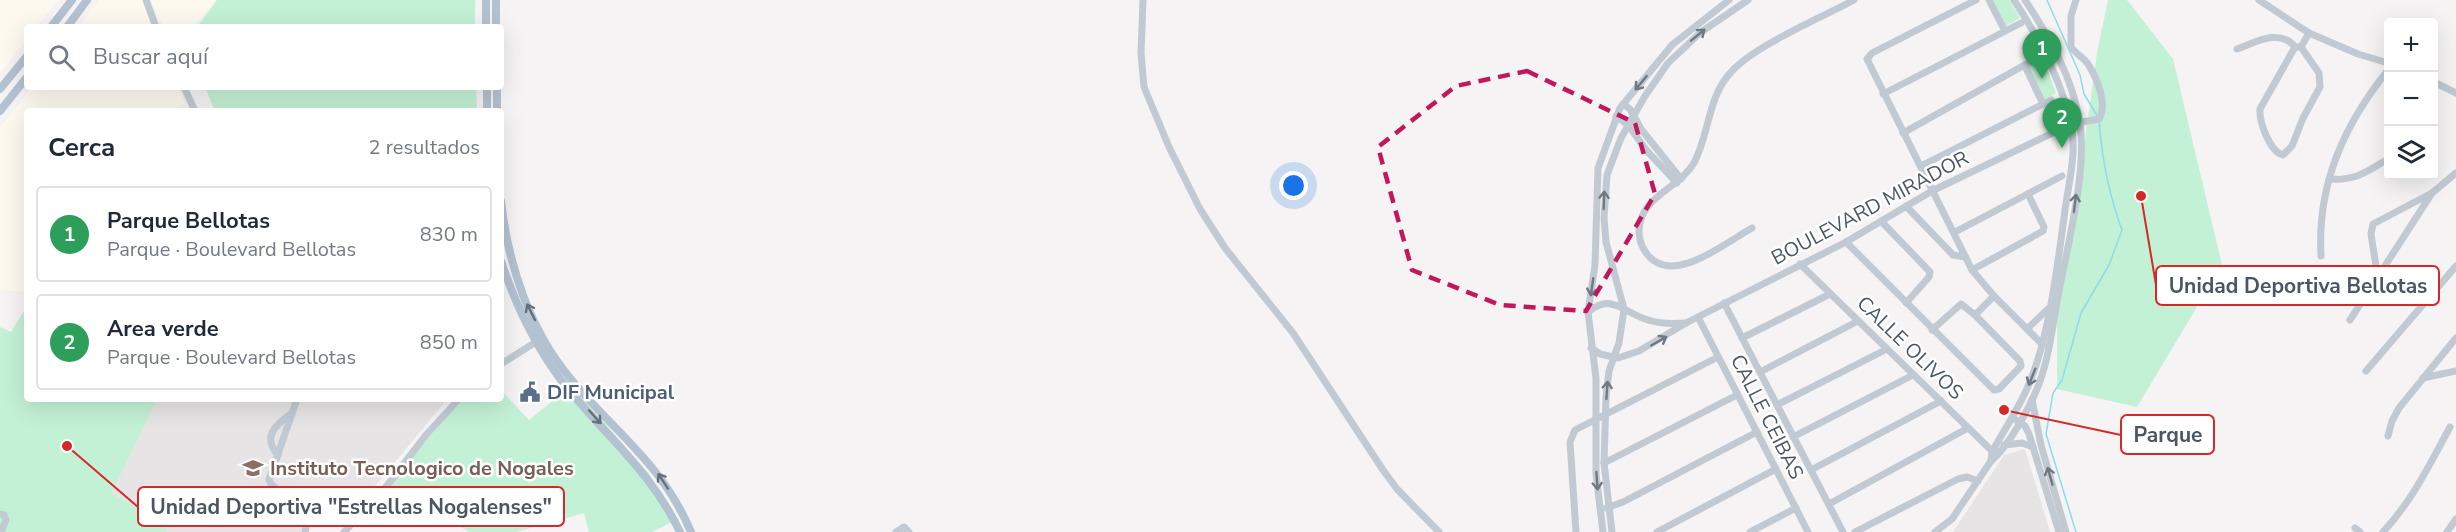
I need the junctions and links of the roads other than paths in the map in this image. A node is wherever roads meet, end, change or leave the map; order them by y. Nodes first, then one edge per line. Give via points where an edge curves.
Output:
1 (72, 0) edge
2 (87, 0) edge
3 (146, 0) edge
4 (486, 0) edge
5 (496, 0) edge
6 (1143, 0) edge
7 (1729, 0) edge
8 (1748, 0) edge
9 (1854, 0) edge
10 (1976, 0) edge
11 (1989, 0) edge
12 (2014, 0) edge
13 (2025, 0) edge
14 (2076, 0) edge
15 (2259, 0) edge
16 (2034, 14) junction
17 (491, 16) junction
18 (2024, 21) junction
19 (53, 24) edge
20 (69, 24) edge
21 (155, 24) edge
22 (487, 24) edge
23 (495, 24) edge
24 (2005, 31) junction
25 (2308, 33) junction
26 (2298, 47) junction
27 (2055, 48) junction
28 (2237, 48) dead end
29 (2046, 53) junction
30 (2037, 58) dead end
31 (24, 60) edge
32 (2384, 62) edge
33 (2025, 66) junction
34 (2386, 72) edge
35 (24, 81) edge
36 (2438, 84) edge
37 (0, 89) edge
38 (185, 90) edge
39 (487, 90) edge
40 (497, 90) edge
41 (2454, 92) edge
42 (1883, 94) junction
43 (2051, 100) dead end
44 (2456, 102) edge
45 (2043, 104) junction
46 (1623, 105) junction
47 (194, 108) edge
48 (487, 108) edge
49 (497, 108) edge
50 (0, 111) edge
51 (1616, 116) junction
52 (1634, 117) junction
53 (2080, 122) junction
54 (2071, 124) junction
55 (1628, 125) junction
56 (1904, 133) junction
57 (1654, 152) junction
58 (2384, 161) edge
59 (1921, 166) junction
60 (2079, 169) junction
61 (2071, 172) junction
62 (2456, 173) edge
63 (2062, 176) dead end
64 (2329, 179) junction
65 (1679, 181) junction
66 (1932, 191) junction
67 (2432, 193) junction
68 (2028, 194) junction
69 (1906, 206) junction
70 (1881, 221) junction
71 (1752, 228) dead end
72 (504, 230) edge
73 (1955, 232) junction
74 (2066, 237) junction
75 (1846, 242) junction
76 (2321, 256) dead end
77 (1965, 257) junction
78 (1800, 264) junction
79 (2456, 266) edge
80 (504, 269) edge
81 (1972, 270) junction
82 (2378, 279) junction
83 (1830, 294) junction
84 (1994, 296) junction
85 (1724, 303) junction
86 (1906, 303) junction
87 (1624, 309) junction
88 (2049, 309) junction
89 (1588, 312) junction
90 (1975, 315) junction
91 (1698, 317) junction
92 (2350, 320) dead end
93 (1858, 321) junction
94 (1686, 323) junction
95 (2027, 329) junction
96 (1932, 330) junction
97 (1742, 338) junction
98 (2456, 338) edge
99 (540, 340) junction
100 (2041, 344) junction
101 (1591, 348) junction
102 (1887, 349) junction
103 (2049, 351) junction
104 (1718, 357) junction
105 (1613, 358) junction
106 (504, 362) edge
107 (2366, 371) dead end
108 (2456, 371) edge
109 (1760, 372) junction
110 (1914, 375) junction
111 (2422, 378) junction
112 (1737, 395) junction
113 (2032, 400) junction
114 (1941, 401) junction
115 (296, 402) edge
116 (456, 402) edge
117 (1777, 405) junction
118 (291, 414) junction
119 (1606, 416) junction
120 (2012, 417) junction
121 (1597, 420) junction
122 (2019, 422) junction
123 (2450, 427) dead end
124 (1968, 428) junction
125 (1757, 432) junction
126 (2388, 436) dead end
127 (1794, 437) junction
128 (2004, 445) junction
129 (2033, 447) junction
130 (278, 455) junction
131 (1993, 456) junction
132 (1604, 463) junction
133 (1776, 469) junction
134 (1811, 470) junction
135 (1978, 482) junction
136 (1829, 504) junction
137 (1608, 508) junction
138 (1796, 508) junction
139 (1599, 510) junction
140 (0, 514) edge
141 (2456, 519) edge
142 (1, 532) edge
143 (305, 532) edge
144 (344, 532) edge
145 (680, 532) edge
146 (691, 532) edge
147 (896, 532) edge
148 (909, 532) edge
149 (1439, 532) edge
150 (1576, 532) edge
151 (1603, 532) edge
152 (1612, 532) edge
153 (1656, 532) edge
154 (1750, 532) edge
155 (1808, 532) edge
156 (1843, 532) edge
157 (1855, 532) edge
158 (1935, 532) edge
159 (2059, 532) edge
160 (2066, 532) edge
161 (2383, 532) edge
162 (2447, 532) edge

1 - 19 main road
2 - 20 main road
3 - 21 street
4 - 17 main road
5 - 17 main road
6 - 149 street via 1144,87 1200,209 1225,248 1293,333 1387,476
7 -> 46 street via 1672,45
52 -> 8 street via 1654,81 1683,46
9 - 65 street via 1767,46 1732,71 1716,94 1699,152
10 - 42 street via 1866,59
11 - 24 street
12 - 18 street
13 - 16 street
14 - 53 street, BOULEVARD MIRADOR via 2072,9 2071,47 2089,66 2104,104 2099,119
15 - 25 street
16 - 18 street
16 - 27 street
17 - 22 main road
17 - 23 main road
18 - 24 street
18 - 29 street
24 - 42 street
25 - 26 street
25 - 32 street
26 - 26 street via 2260,112 2273,148 2283,155 2292,146 2320,87 2319,73
26 - 28 street via 2279,36
27 - 29 street
27 - 53 street
29 - 54 street
30 - 33 street
31 - 37 main road
33 - 45 street
33 - 56 street
34 - 64 street via 2348,128
35 - 50 main road
36 - 41 street
38 - 47 street
39 - 48 main road
40 - 49 main road
41 - 44 street
42 - 56 street
43 - 45 street
45 - 59 street
46 - 51 street
46 - 52 street
51 - 55 street
51 -> 89 street via 1598,168 1595,265
52 - 55 street
52 - 57 street
53 - 54 street, BOULEVARD MIRADOR
53 - 60 street
54 - 61 street
54 - 66 street, BOULEVARD MIRADOR
55 - 57 street
87 -> 55 street via 1612,271 1604,218 1606,175
56 - 59 street
57 - 65 street
58 - 64 street via 2360,176
59 - 66 street
60 - 61 street
74 -> 60 street
61 - 74 street
62 - 67 street
63 - 68 street
64 - 76 street via 2321,212
65 - 71 street via 1649,206 1641,218 1640,240 1650,259 1674,267 1686,265
66 - 69 street, BOULEVARD MIRADOR
66 - 73 street
67 - 82 street
67 - 82 street via 2373,224
68 - 73 street
68 - 81 street via 2043,231
69 - 70 street, BOULEVARD MIRADOR
69 - 77 street via 1953,255
70 - 75 street, BOULEVARD MIRADOR
70 - 86 street via 1930,272
99 -> 72 main road
73 - 77 street
74 - 88 street
74 - 103 street
75 - 78 street, BOULEVARD MIRADOR
75 - 86 street
77 - 81 street
78 - 83 street, CALLE OLIVOS
78 - 85 street, BOULEVARD MIRADOR
79 - 107 street
80 - 99 main road
81 - 84 street
82 - 92 street
83 - 93 street, CALLE OLIVOS
83 - 97 street
84 - 90 street
84 - 95 street
85 - 91 street, BOULEVARD MIRADOR
85 - 97 street
86 - 96 street
87 - 89 street, BOULEVARD MIRADOR via 1603,303
87 - 94 street, BOULEVARD MIRADOR via 1652,321
87 - 105 street
88 - 95 street
88 - 100 street
89 - 101 street
90 - 96 street via 1960,304
90 - 96 street via 2021,363 1997,390
91 - 94 street, BOULEVARD MIRADOR
91 - 104 street, CALLE CEIBAS
93 - 102 street, CALLE OLIVOS
93 - 109 street
105 -> 94 street, BOULEVARD MIRADOR via 1639,351
95 - 100 street
97 - 109 street
98 - 111 street
99 - 106 street
99 -> 145 main road via 567,388 648,478
146 -> 99 main road via 658,473 570,379
100 - 103 street
100 -> 120 street via 2031,382
101 - 105 street
101 - 121 street
102 - 110 street, CALLE OLIVOS
102 - 117 street
103 - 113 street
104 - 112 street, CALLE CEIBAS
104 - 119 street
119 -> 105 street via 1607,381
108 - 111 street
109 - 117 street
110 - 114 street, CALLE OLIVOS
110 - 127 street
111 - 126 street via 2395,414
112 - 125 street, CALLE CEIBAS
112 - 132 street
113 - 122 street
160 -> 113 street
114 - 124 street, CALLE OLIVOS
114 - 134 street
115 - 118 street
116 - 144 street
117 - 127 street
118 - 130 street
118 - 130 street via 276,426 271,436 271,448
119 - 121 street
119 - 132 street
120 - 122 street
120 - 131 street
121 -> 139 street
121 - 150 street via 1579,427 1571,436
122 - 128 street
122 - 129 street via 2027,429
123 - 161 street via 2415,492
124 - 131 street, CALLE OLIVOS
124 - 136 street
125 - 133 street, CALLE CEIBAS
125 - 137 street
127 - 134 street
128 - 129 street via 2022,443
128 - 131 street
129 - 159 street
130 - 143 street via 270,482 304,515
131 - 135 street
132 - 137 street
133 - 138 street, CALLE CEIBAS
133 - 153 street
134 - 136 street
135 - 157 street via 1967,477 1958,479
135 - 158 street via 1952,519
136 - 156 street
137 - 139 street
137 - 152 street
138 - 154 street
138 - 155 street, CALLE CEIBAS
139 - 151 street
140 - 142 street via 6,520
141 - 162 street
147 - 148 street via 904,527

